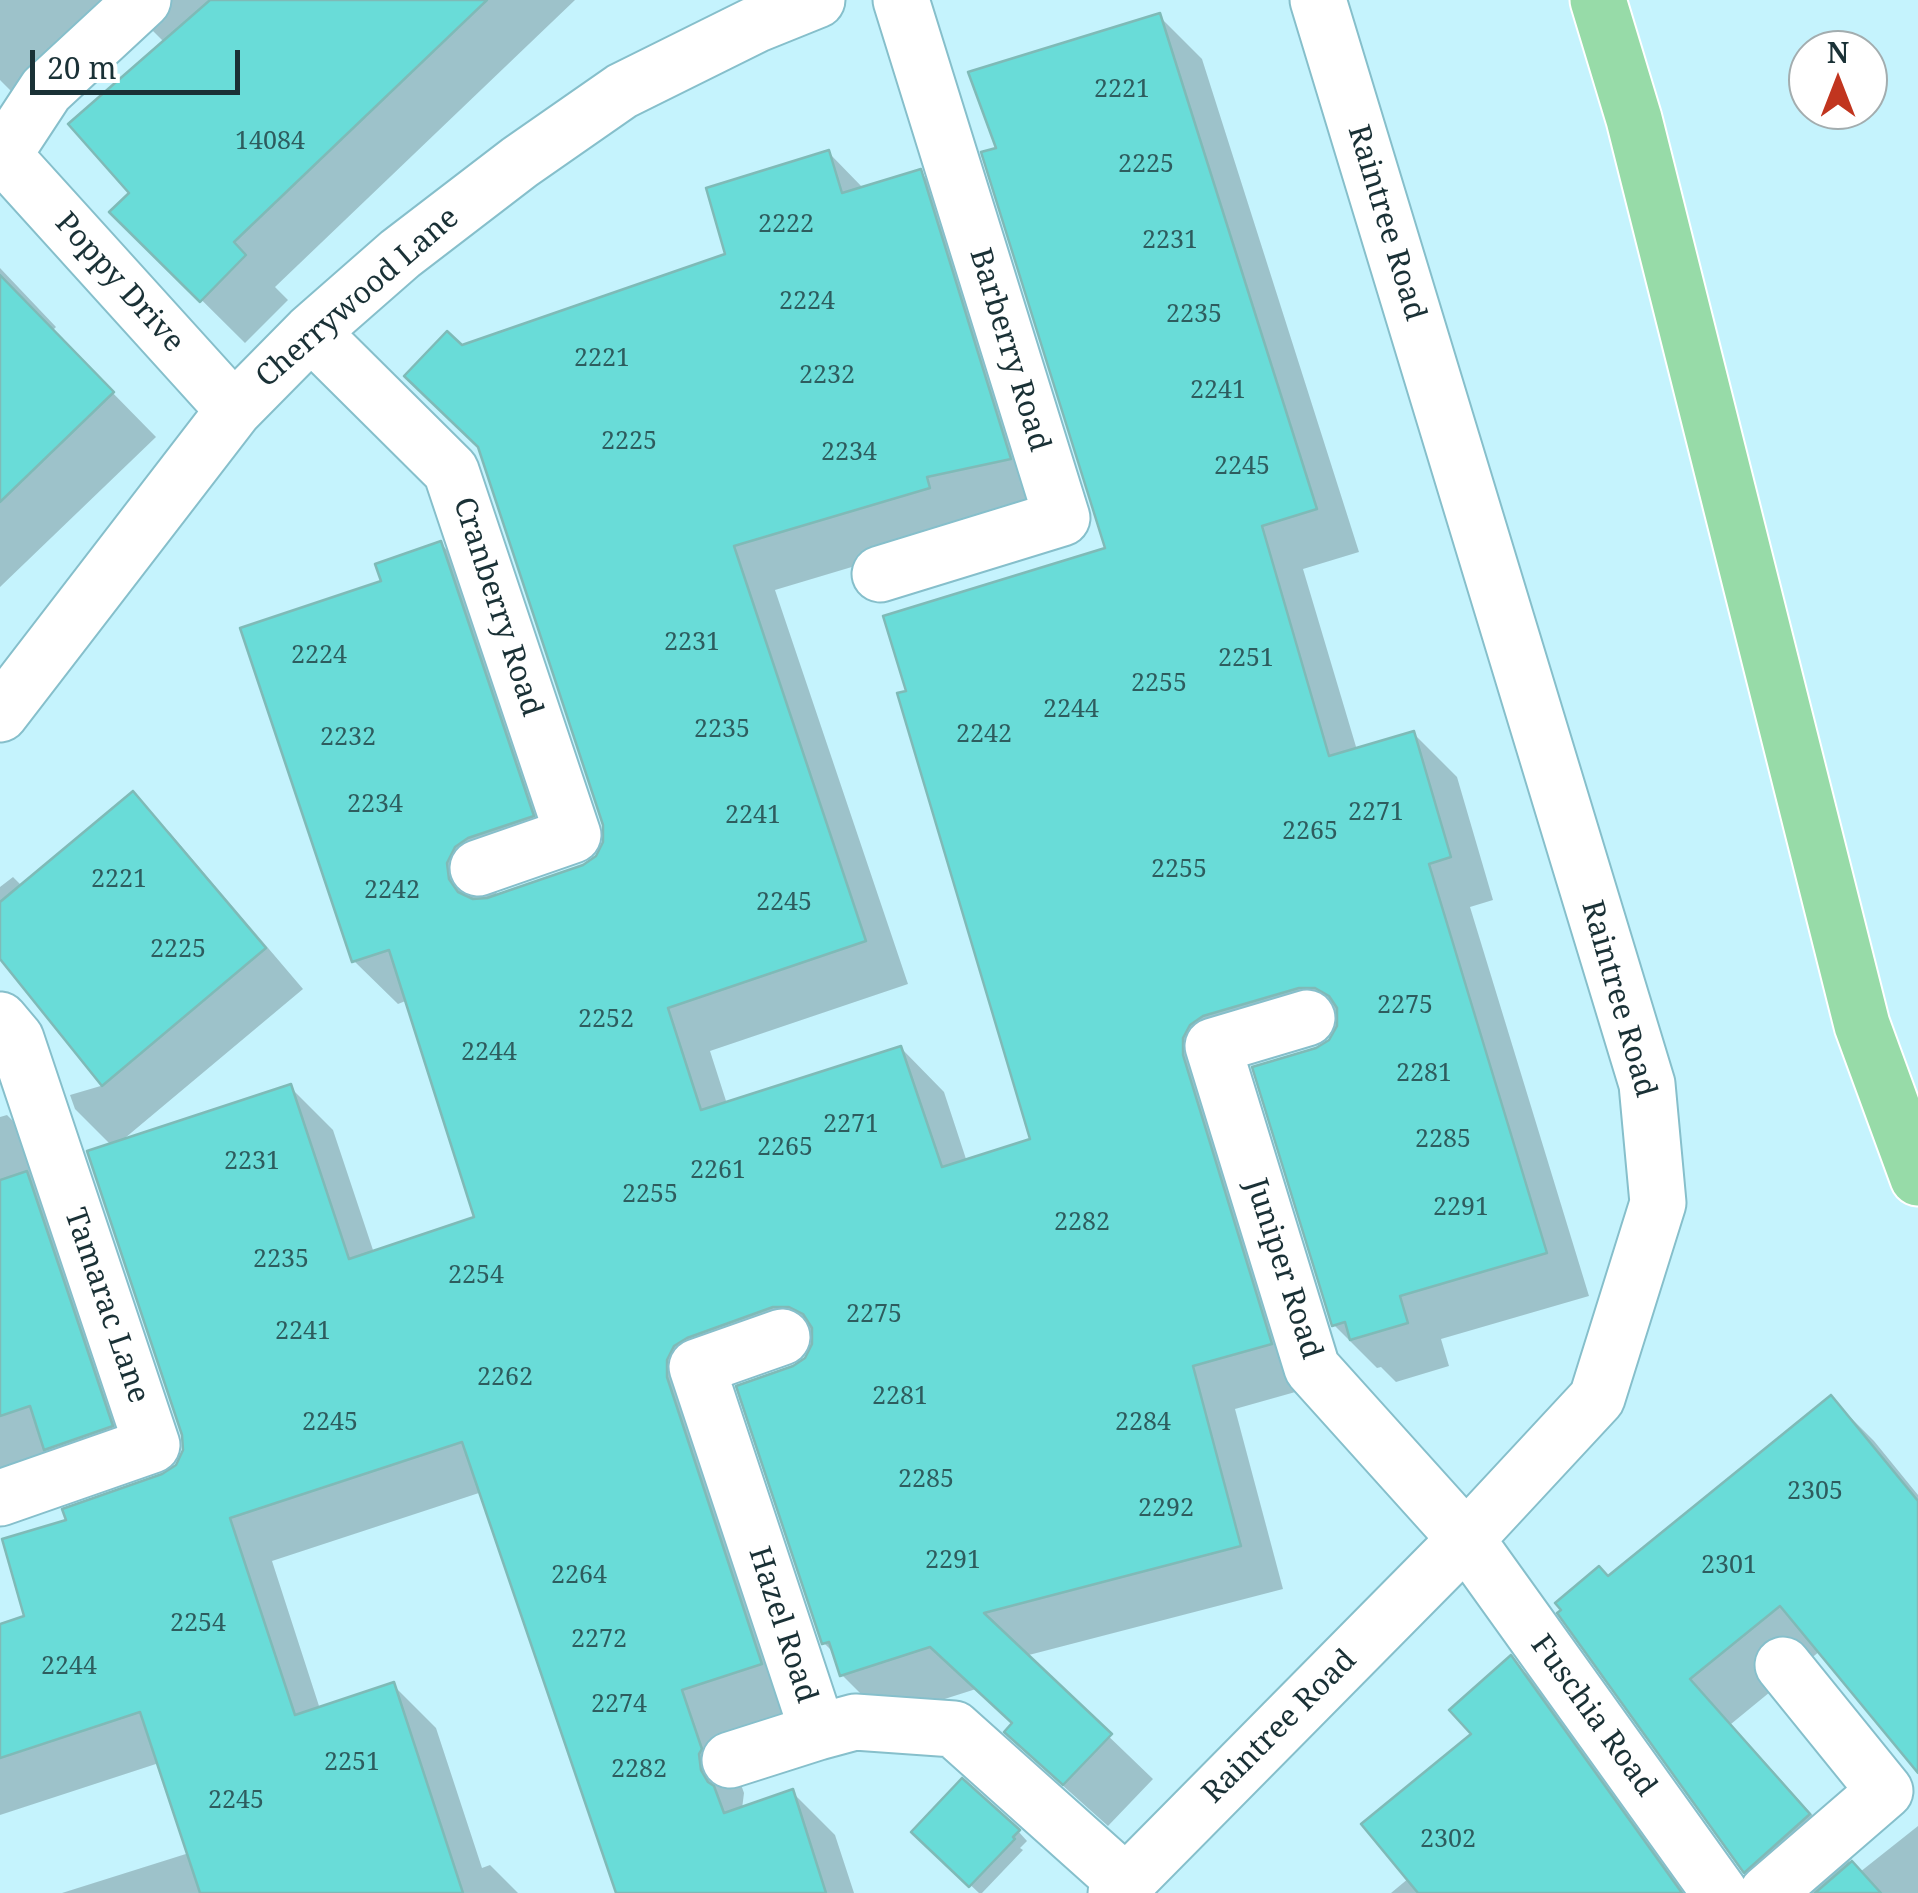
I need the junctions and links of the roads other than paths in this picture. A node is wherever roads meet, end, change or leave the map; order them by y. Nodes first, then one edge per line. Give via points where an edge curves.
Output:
1 (142, 0) edge
2 (817, 0) edge
3 (901, 0) edge
4 (1318, 0) edge
5 (1598, 0) edge
6 (2, 158) edge
7 (311, 332) junction
8 (234, 410) junction
9 (880, 574) dead end
10 (0, 714) edge
11 (478, 868) dead end
12 (1308, 1018) dead end
13 (0, 1020) edge
14 (1918, 1178) edge
15 (782, 1336) dead end
16 (0, 1498) edge
17 (1466, 1539) junction
18 (1783, 1664) dead end
19 (818, 1732) junction
20 (730, 1760) dead end
21 (1121, 1888) edge
22 (1720, 1893) edge
23 (1767, 1893) edge

1 - 6 street, Poppy Drive via 46,90
2 - 7 street, Cherrywood Lane via 622,91 400,254
3 - 9 street, Barberry Road via 1062,518
4 - 17 street, Raintree Road via 1646,1084 1658,1203 1597,1398
5 - 14 highway via 1634,119 1862,1025
6 - 8 street, Poppy Drive
7 - 8 street, Cherrywood Lane
7 - 11 street, Cranberry Road via 451,471 573,835
8 - 10 street, Cherrywood Lane
12 - 17 street, Juniper Road via 1213,1046 1312,1368
13 - 16 street, Tamarac Lane via 16,1039 152,1445
15 - 19 street, Hazel Road via 697,1367
17 - 21 street, Raintree Road
17 - 22 street, Fuschia Road
18 - 23 street via 1885,1791
19 - 20 street
19 - 21 street, Hazel Road via 854,1722 954,1728

